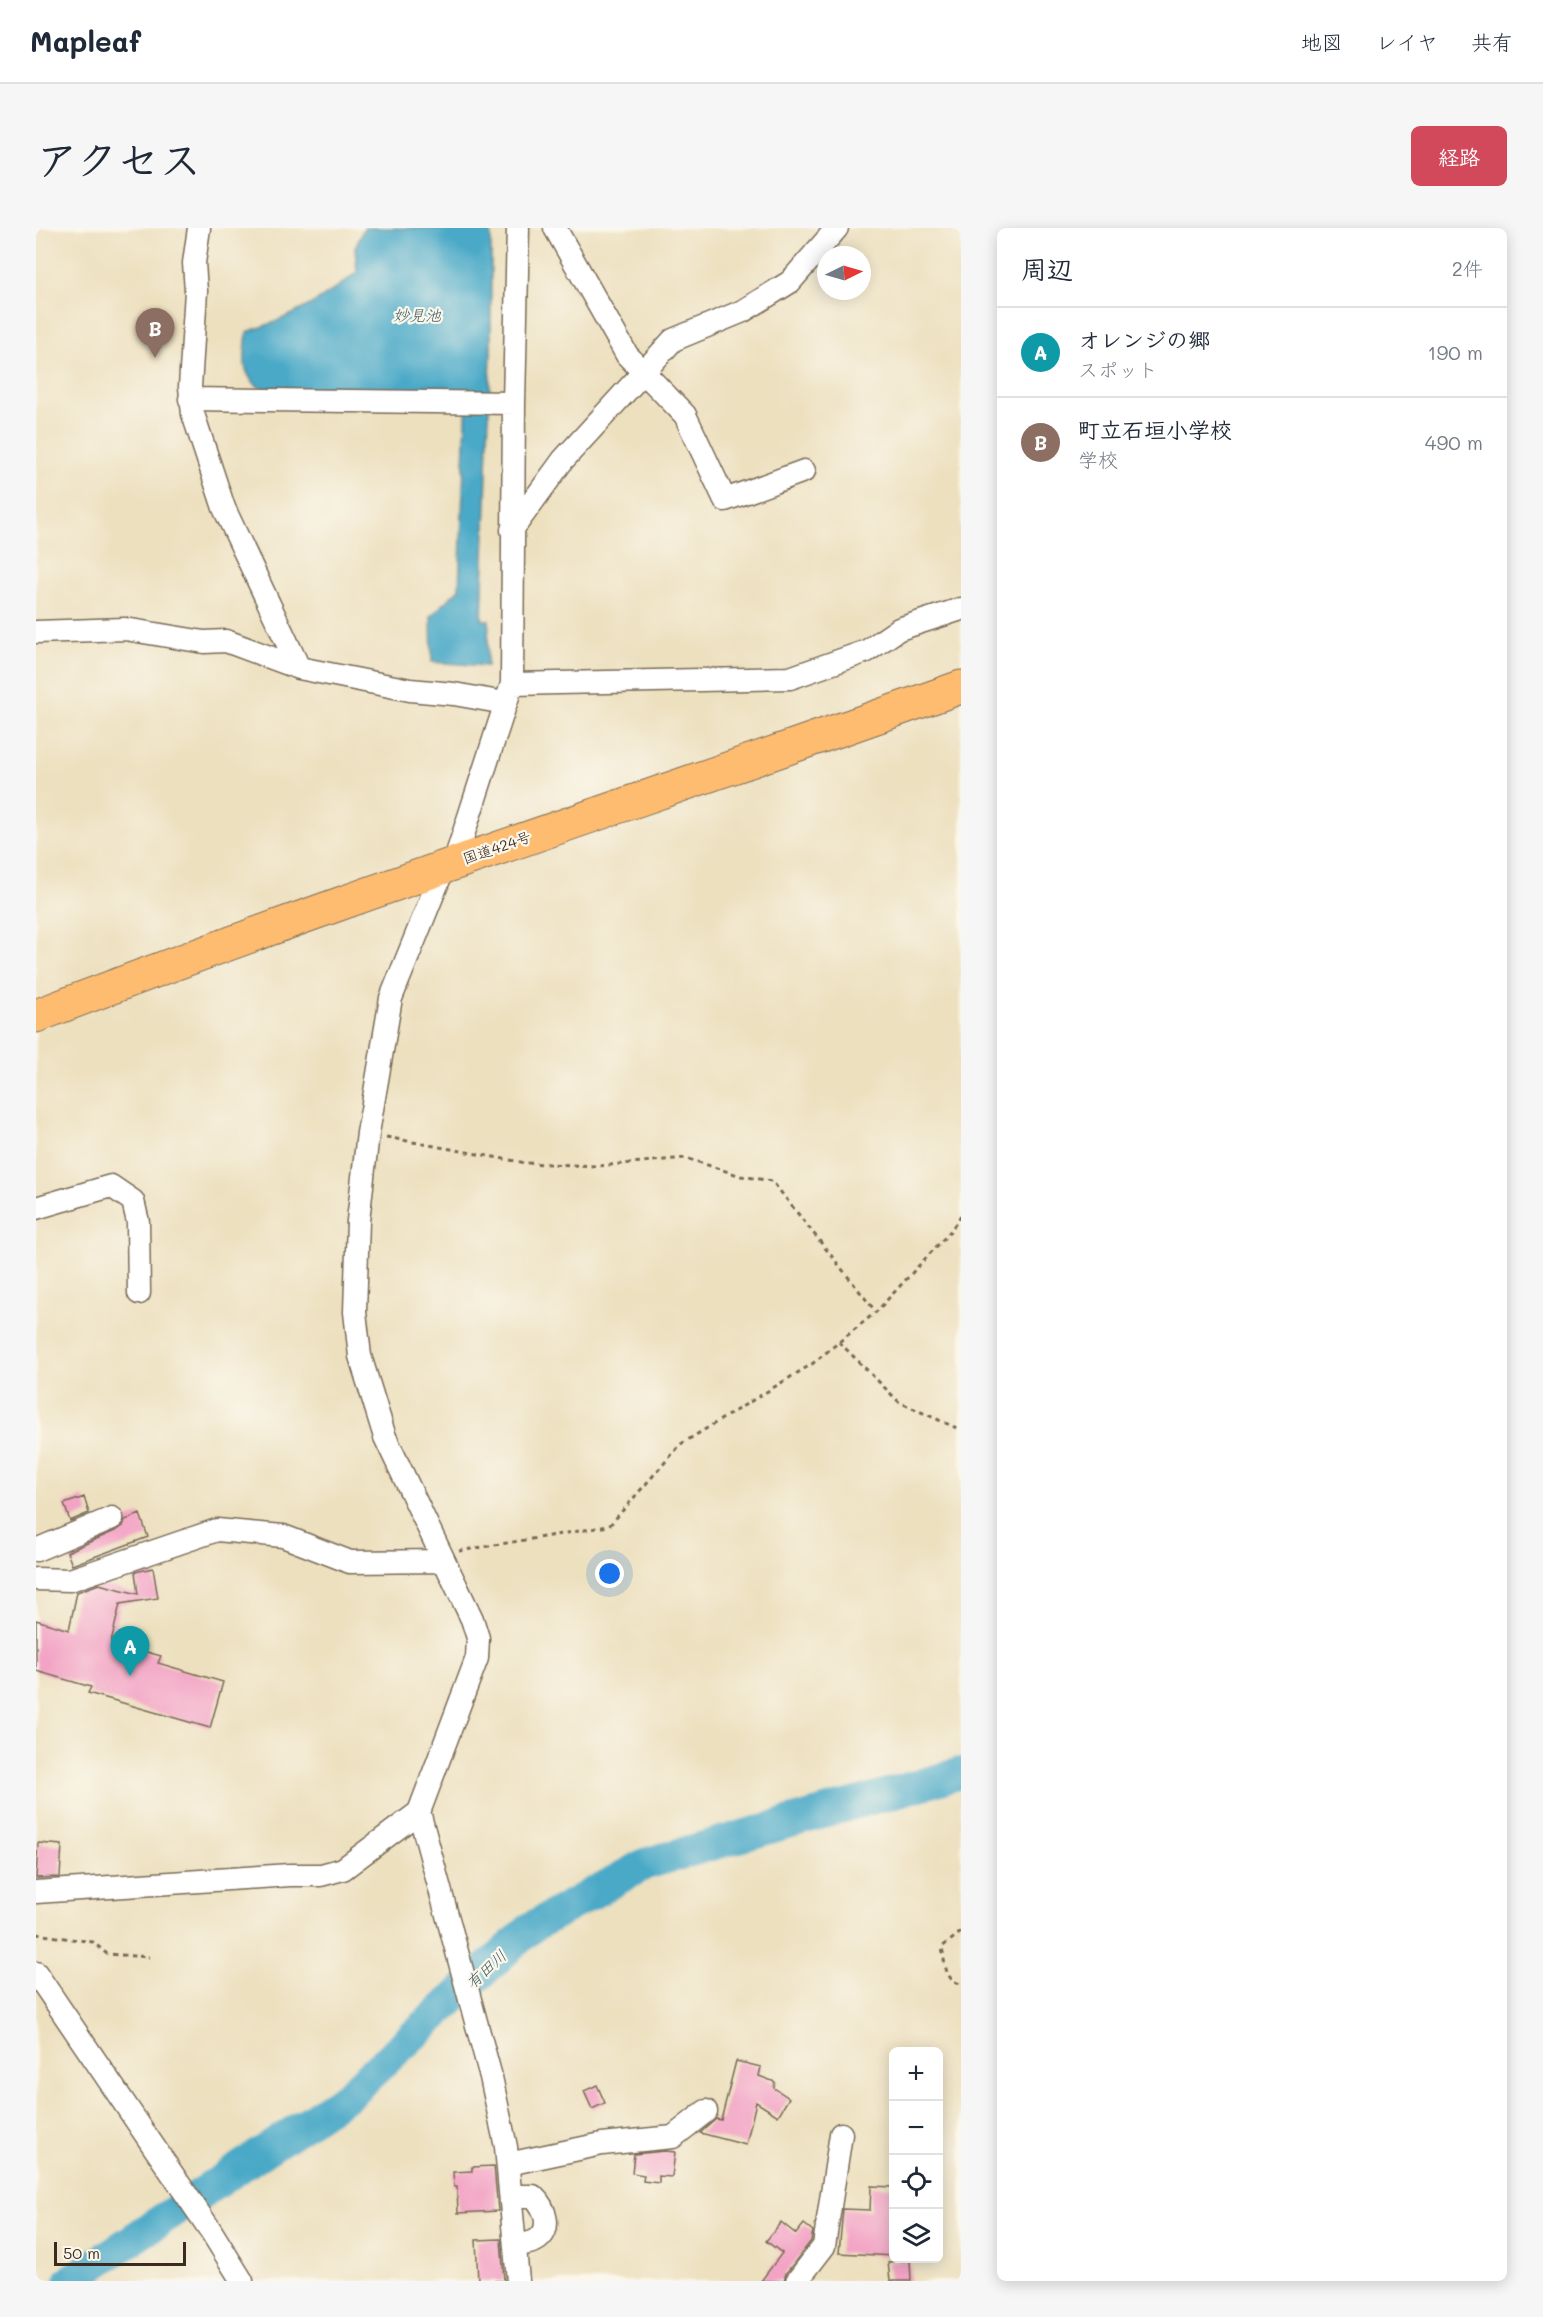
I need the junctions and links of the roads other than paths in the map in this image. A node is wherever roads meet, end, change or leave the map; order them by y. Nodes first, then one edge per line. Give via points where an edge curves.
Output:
1 (199, 228) edge
2 (518, 228) edge
3 (555, 228) edge
4 (837, 228) edge
5 (644, 372) junction
6 (190, 399) junction
7 (514, 403) junction
8 (804, 471) dead end
9 (512, 530) junction
10 (961, 609) edge
11 (36, 632) edge
12 (299, 668) junction
13 (961, 687) edge
14 (508, 694) junction
15 (449, 865) junction
16 (36, 1017) edge
17 (36, 1208) edge
18 (139, 1293) dead end
19 (112, 1518) dead end
20 (36, 1550) edge
21 (443, 1561) junction
22 (36, 1579) edge
23 (419, 1812) junction
24 (36, 1892) edge
25 (36, 1973) edge
26 (706, 2111) dead end
27 (841, 2134) dead end
28 (508, 2164) junction
29 (511, 2196) junction
30 (516, 2245) junction
31 (242, 2281) edge
32 (518, 2281) edge
33 (797, 2281) edge

1 - 6 street via 194,263
2 - 7 street
3 - 5 street via 627,355
4 - 5 street via 790,282 743,310 673,340
5 - 8 street via 685,415 725,500
5 - 9 street via 563,460
6 - 7 street
6 - 12 street via 224,508
7 - 9 street
9 - 14 street
10 - 14 street via 899,629 867,651 790,678
11 - 12 street via 125,629 204,642 226,641
12 - 14 street via 410,690
13 - 15 highway, 国道424号
14 - 15 street
15 - 16 highway, 国道424号 via 203,952
15 - 21 street via 391,998 368,1133 358,1221 355,1312 360,1356 385,1437
17 - 18 street via 111,1186 132,1200 138,1222
19 - 20 street
21 - 22 street via 350,1562 283,1536 217,1530 70,1580
21 - 23 street via 471,1618 478,1638 477,1658
23 - 24 street via 343,1869 321,1875
23 - 28 street via 491,2077
25 - 31 street
26 - 28 street via 673,2137 602,2144
27 - 33 street via 824,2246
28 - 29 street
29 - 30 street
29 - 30 street via 533,2196 542,2205 547,2225 541,2237
30 - 32 street

